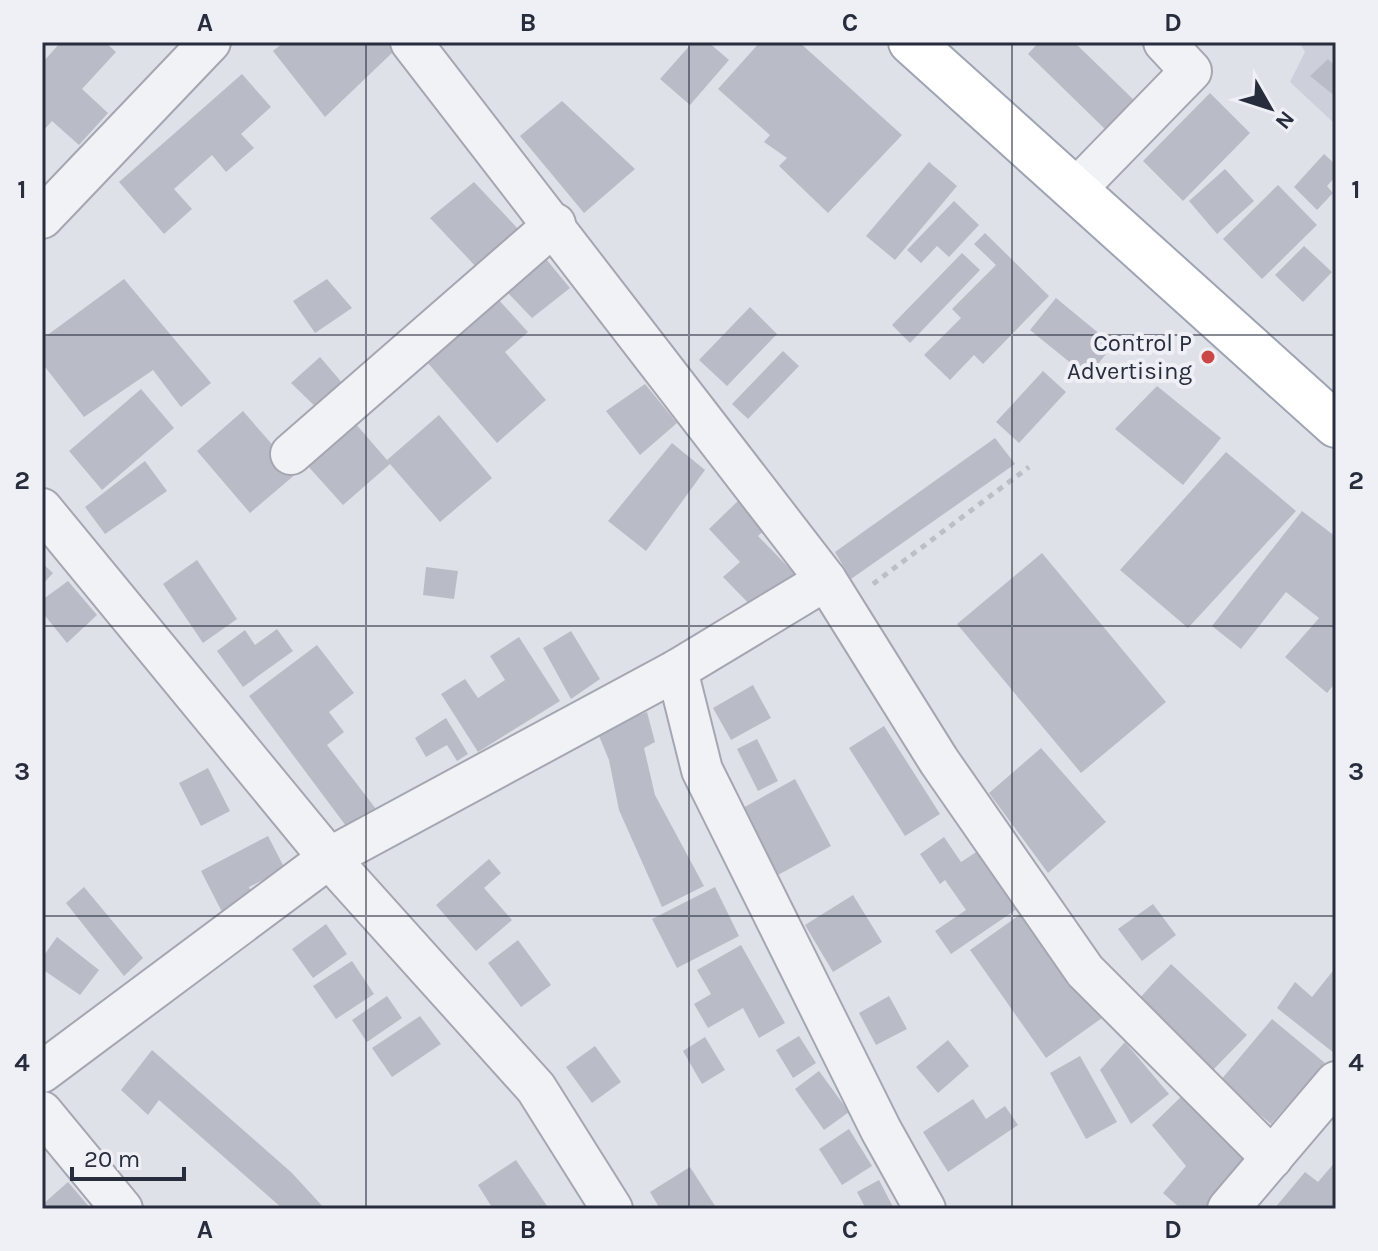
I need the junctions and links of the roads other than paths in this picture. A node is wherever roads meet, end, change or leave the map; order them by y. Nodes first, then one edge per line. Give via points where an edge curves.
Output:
1 (210, 42) edge
2 (411, 42) edge
3 (911, 42) edge
4 (1164, 42) edge
5 (1076, 189) junction
6 (42, 218) edge
7 (555, 224) junction
8 (1336, 425) edge
9 (291, 454) dead end
10 (42, 509) edge
11 (835, 594) junction
12 (677, 670) junction
13 (329, 858) junction
14 (42, 1072) edge
15 (1336, 1082) edge
16 (42, 1112) edge
17 (1272, 1158) junction
18 (122, 1209) edge
19 (612, 1209) edge
20 (925, 1209) edge
21 (1228, 1209) edge

1 - 6 street
2 - 7 street
3 - 5 main road
4 - 5 street via 1191,71
5 - 8 main road
7 - 9 street
7 - 11 street
10 - 13 street
11 - 12 street
11 - 17 street via 939,761 1085,971
12 - 13 street
12 - 20 street via 702,770
13 - 14 street
13 - 19 street via 536,1088
15 - 17 street
16 - 18 street
17 - 21 street

